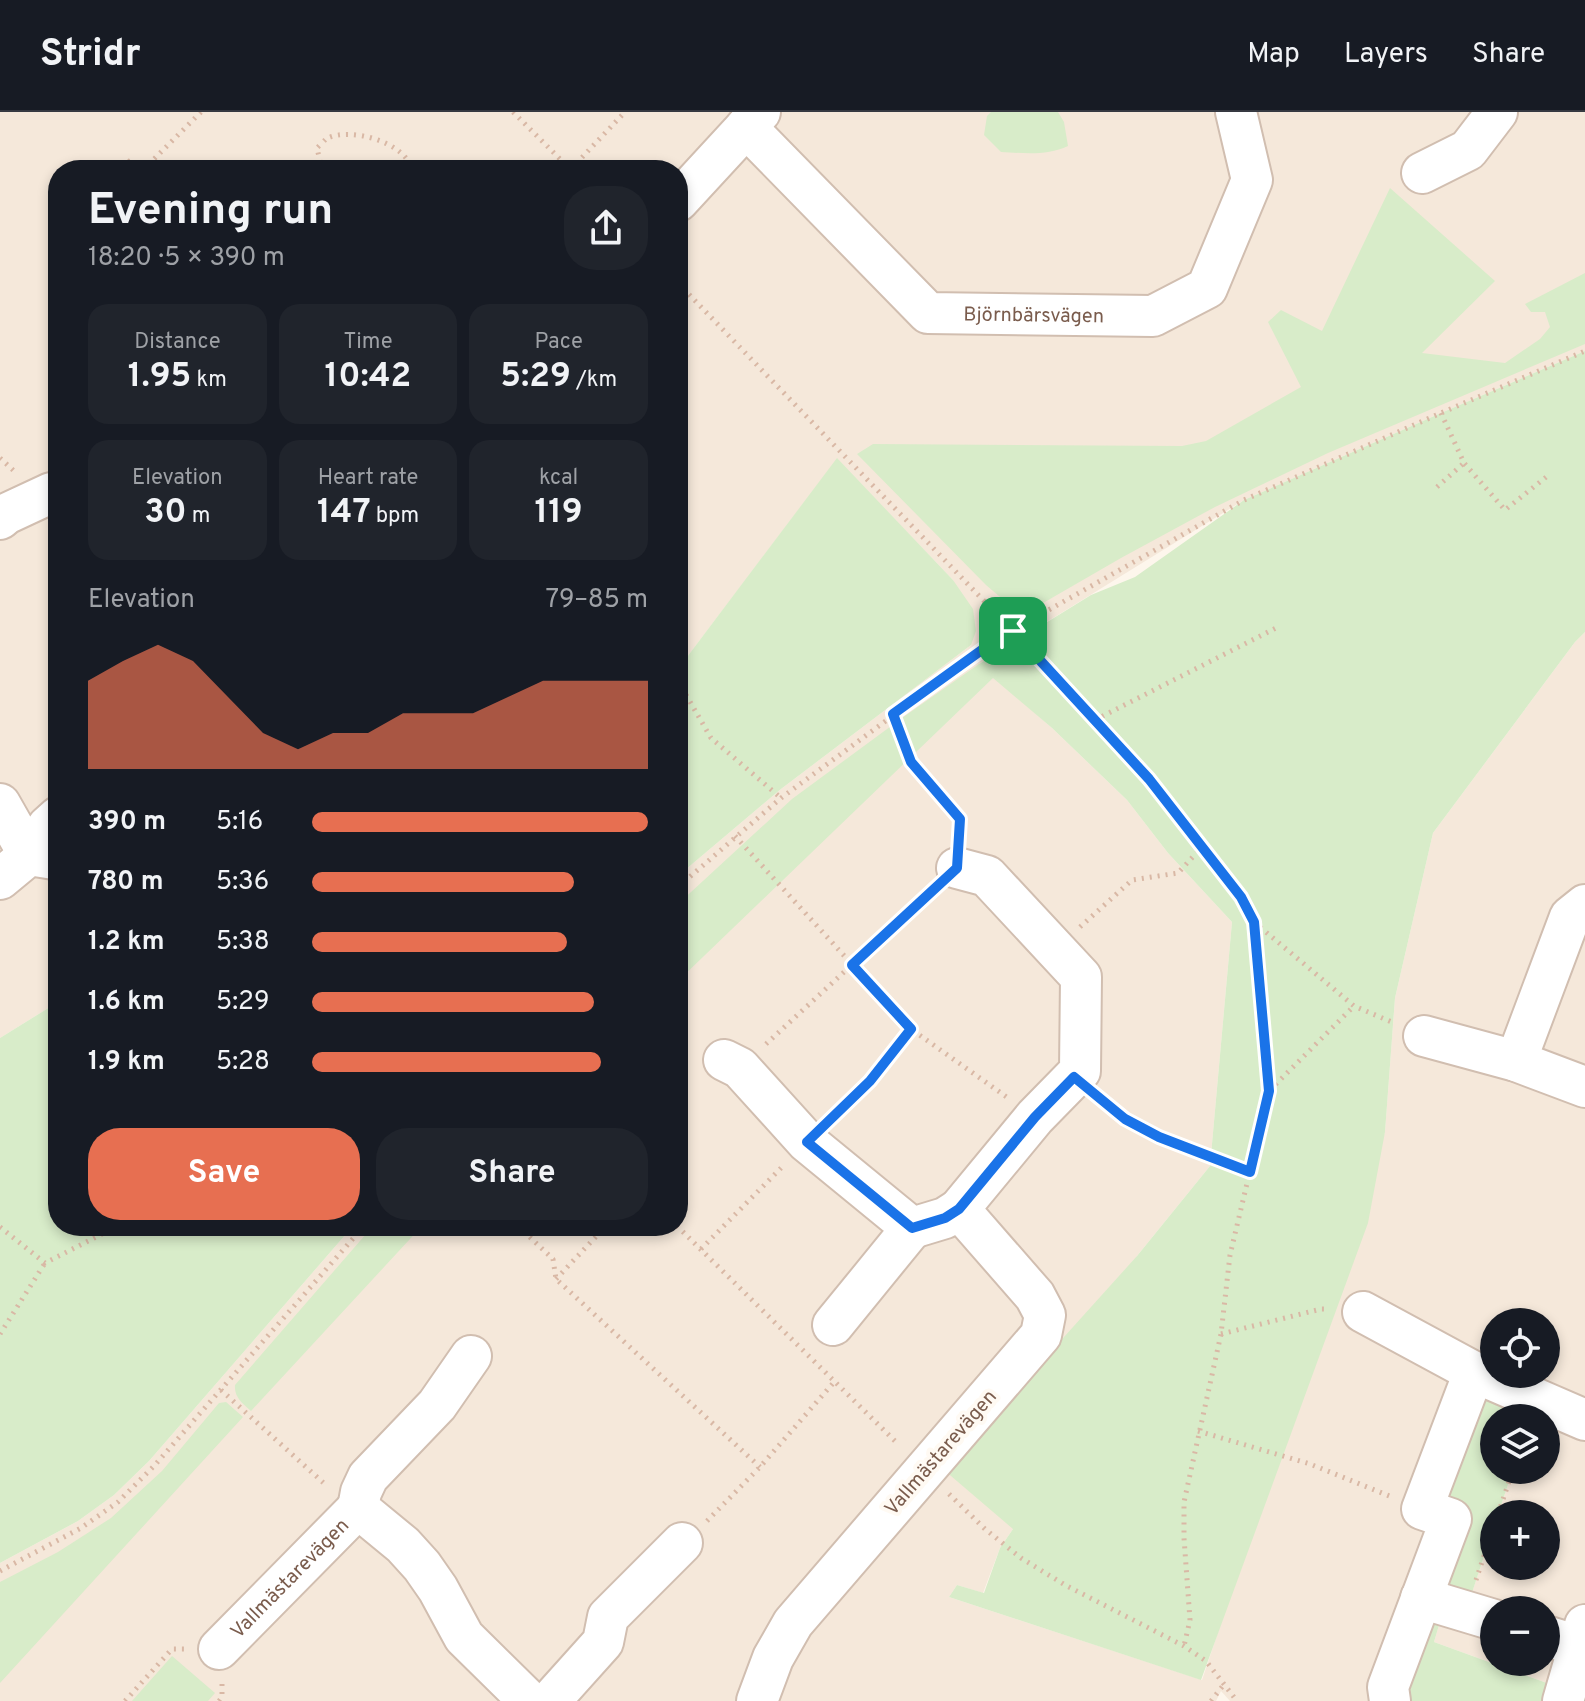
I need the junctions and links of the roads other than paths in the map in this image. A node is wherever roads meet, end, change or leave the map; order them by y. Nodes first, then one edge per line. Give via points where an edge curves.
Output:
1 (1236, 112) edge
2 (1497, 112) edge
3 (753, 120) edge
4 (1422, 173) dead end
5 (688, 190) edge
6 (48, 494) edge
7 (0, 519) edge
8 (0, 804) edge
9 (48, 826) edge
10 (29, 865) edge
11 (957, 868) road end
12 (1585, 905) edge
13 (1424, 1036) road end
14 (1516, 1061) junction
15 (732, 1064) road end
16 (1585, 1087) edge
17 (959, 1209) junction
18 (912, 1228) junction
19 (1363, 1312) road end
20 (833, 1325) dead end
21 (471, 1356) dead end
22 (1474, 1372) junction
23 (1585, 1420) edge
24 (358, 1508) junction
25 (682, 1543) road end
26 (1421, 1598) junction
27 (1480, 1616) edge
28 (1574, 1639) edge
29 (219, 1649) road end
30 (529, 1701) edge
31 (550, 1701) edge
32 (757, 1701) edge
33 (1390, 1701) edge
34 (1563, 1701) edge

1 - 3 street, Björnbärsvägen via 1252,180 1207,288 1153,316 928,313
2 - 4 street via 1468,150
3 - 5 street, Björnbärsvägen
6 - 7 street
8 - 10 street
9 - 10 street
11 - 17 street via 987,876 1081,977 1080,1071
12 - 14 street via 1570,917
13 - 14 street
14 - 16 street
15 - 18 street via 807,1142
17 - 18 street
17 - 32 street, Vallmästarevägen via 1035,1296 1045,1315 1041,1335 793,1623
18 - 20 street
19 - 22 street
21 - 24 street, Vallmästarevägen via 437,1405 368,1477
22 - 23 street
22 - 26 street via 1422,1509 1451,1519
24 - 29 street, Vallmästarevägen
24 - 30 street, Vallmästarevägen via 422,1566 464,1637
25 - 31 street via 608,1617 603,1642
26 - 27 street
26 - 33 street via 1388,1687
28 - 34 street

